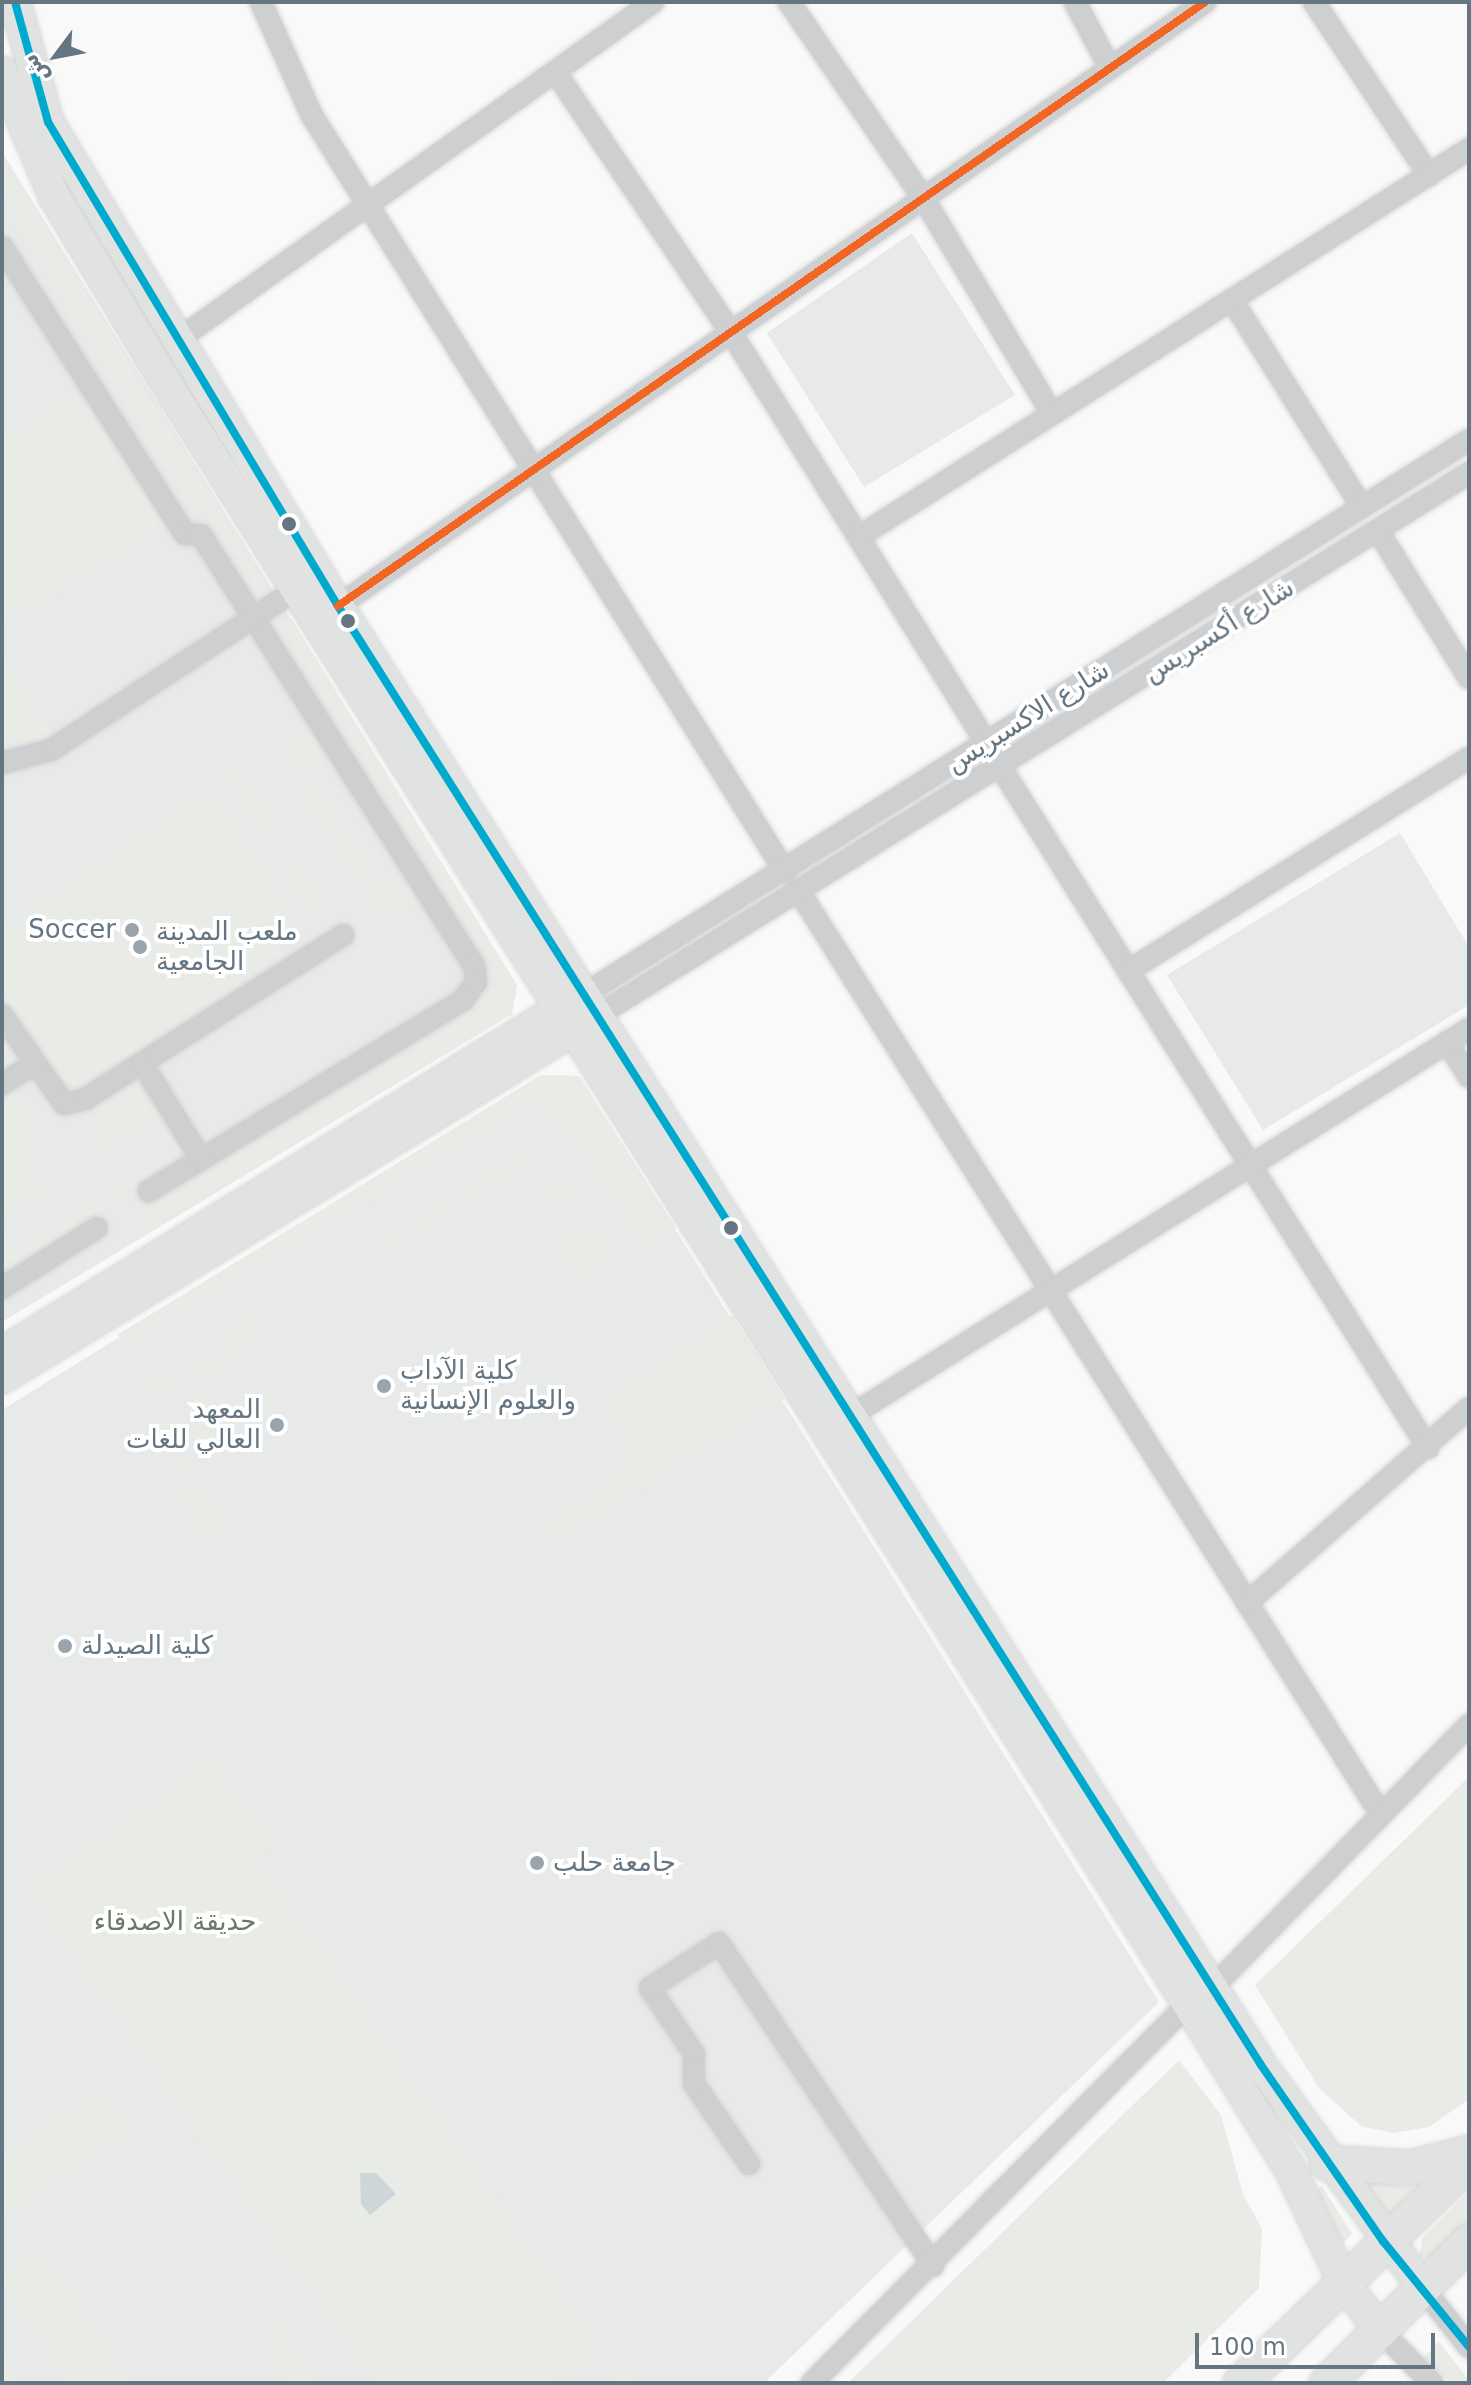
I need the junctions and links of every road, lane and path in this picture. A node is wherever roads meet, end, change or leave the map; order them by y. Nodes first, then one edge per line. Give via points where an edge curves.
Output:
1 (15, 2) edge
2 (261, 2) edge
3 (653, 2) edge
4 (789, 2) edge
5 (1075, 2) edge
6 (1205, 2) edge
7 (1314, 2) edge
8 (1110, 68) junction
9 (2, 72) edge
10 (556, 73) junction
11 (1469, 149) edge
12 (1429, 175) junction
13 (924, 199) junction
14 (371, 206) junction
15 (2, 247) edge
16 (1232, 300) junction
17 (732, 334) junction
18 (176, 341) junction
19 (1052, 414) junction
20 (1469, 440) edge
21 (536, 472) junction
22 (1469, 473) edge
23 (268, 484) junction
24 (242, 502) junction
25 (1362, 507) junction
26 (1378, 531) junction
27 (860, 536) junction
28 (280, 600) dead end
29 (338, 606) junction
30 (254, 617) junction
31 (1469, 678) edge
32 (987, 743) junction
33 (1469, 758) edge
34 (2, 763) edge
35 (1001, 768) junction
36 (786, 873) junction
37 (800, 893) junction
38 (343, 935) dead end
39 (1128, 971) junction
40 (593, 1003) junction
41 (2, 1015) edge
42 (565, 1021) junction
43 (1469, 1029) edge
44 (1447, 1042) junction
45 (142, 1063) junction
46 (34, 1064) junction
47 (1469, 1077) edge
48 (2, 1084) edge
49 (201, 1159) junction
50 (1250, 1166) junction
51 (149, 1191) dead end
52 (97, 1228) dead end
53 (2, 1288) edge
54 (1050, 1291) junction
55 (2, 1353) edge
56 (2, 1378) edge
57 (1469, 1408) edge
58 (853, 1414) junction
59 (1428, 1448) junction
60 (1247, 1603) junction
61 (1469, 1725) edge
62 (1380, 1813) junction
63 (1215, 1985) junction
64 (1188, 2004) junction
65 (1469, 2153) edge
66 (1469, 2162) edge
67 (1327, 2163) junction
68 (749, 2164) dead end
69 (1383, 2241) junction
70 (1469, 2242) edge
71 (933, 2265) junction
72 (1343, 2281) junction
73 (1422, 2287) junction
74 (1379, 2329) junction
75 (1469, 2347) edge
76 (812, 2383) edge
77 (1241, 2383) edge
78 (1327, 2383) edge
79 (1432, 2383) edge

1 - 18 main road via 48,122
2 - 14 street via 292,82
3 - 10 street
4 - 13 street
5 - 8 street
6 - 8 street
7 - 12 street
8 - 13 street
9 - 24 main road via 54,196
10 - 14 street
10 - 17 street
11 - 12 street
12 - 16 street
13 - 17 street
13 - 19 street
14 - 18 street
14 - 21 street
15 - 30 street via 185,534 201,535
16 - 19 street
16 - 25 street
17 - 21 street
17 - 27 street
18 - 23 main road
19 - 27 street
20 - 25 street, شارع الاكسبريس
21 - 29 street
21 - 36 street
22 - 26 street, شارع أكسبريس
23 - 24 main road
23 - 29 main road
24 - 42 main road
25 - 32 street, شارع الاكسبريس
26 - 31 street
26 - 35 street, شارع أكسبريس
27 - 32 street
28 - 30 street
29 - 40 main road
30 - 34 street via 51,750
30 - 49 street via 474,966 476,982 463,1000
32 - 36 street, شارع الاكسبريس
33 - 39 street
35 - 37 street, شارع أكسبريس
35 - 39 street
36 - 40 street, شارع الاكسبريس
37 - 40 street, شارع أكسبريس
37 - 54 street
38 - 45 street
39 - 50 street
40 - 42 main road
40 - 58 main road
41 - 46 street
42 - 55 main road
42 - 56 main road
42 - 64 main road
43 - 44 street
44 - 47 street
44 - 50 street
45 - 46 street via 85,1099 64,1104
45 - 49 street
46 - 48 street
49 - 51 street
50 - 54 street
50 - 59 street
52 - 53 street
54 - 58 street
54 - 60 street
57 - 59 street
58 - 63 main road
59 - 60 street
60 - 62 street
61 - 62 street
62 - 63 street
63 - 67 main road
64 - 71 street
64 - 72 main road via 1290,2169
65 - 67 highway via 1411,2168
66 - 69 highway
67 - 69 main road
68 - 71 street via 694,2084 694,2054 650,1988 719,1943
69 - 72 highway
69 - 73 main road
70 - 73 highway
71 - 76 street
72 - 74 main road
72 - 77 highway
73 - 74 highway
73 - 75 street
74 - 78 highway
74 - 79 street

